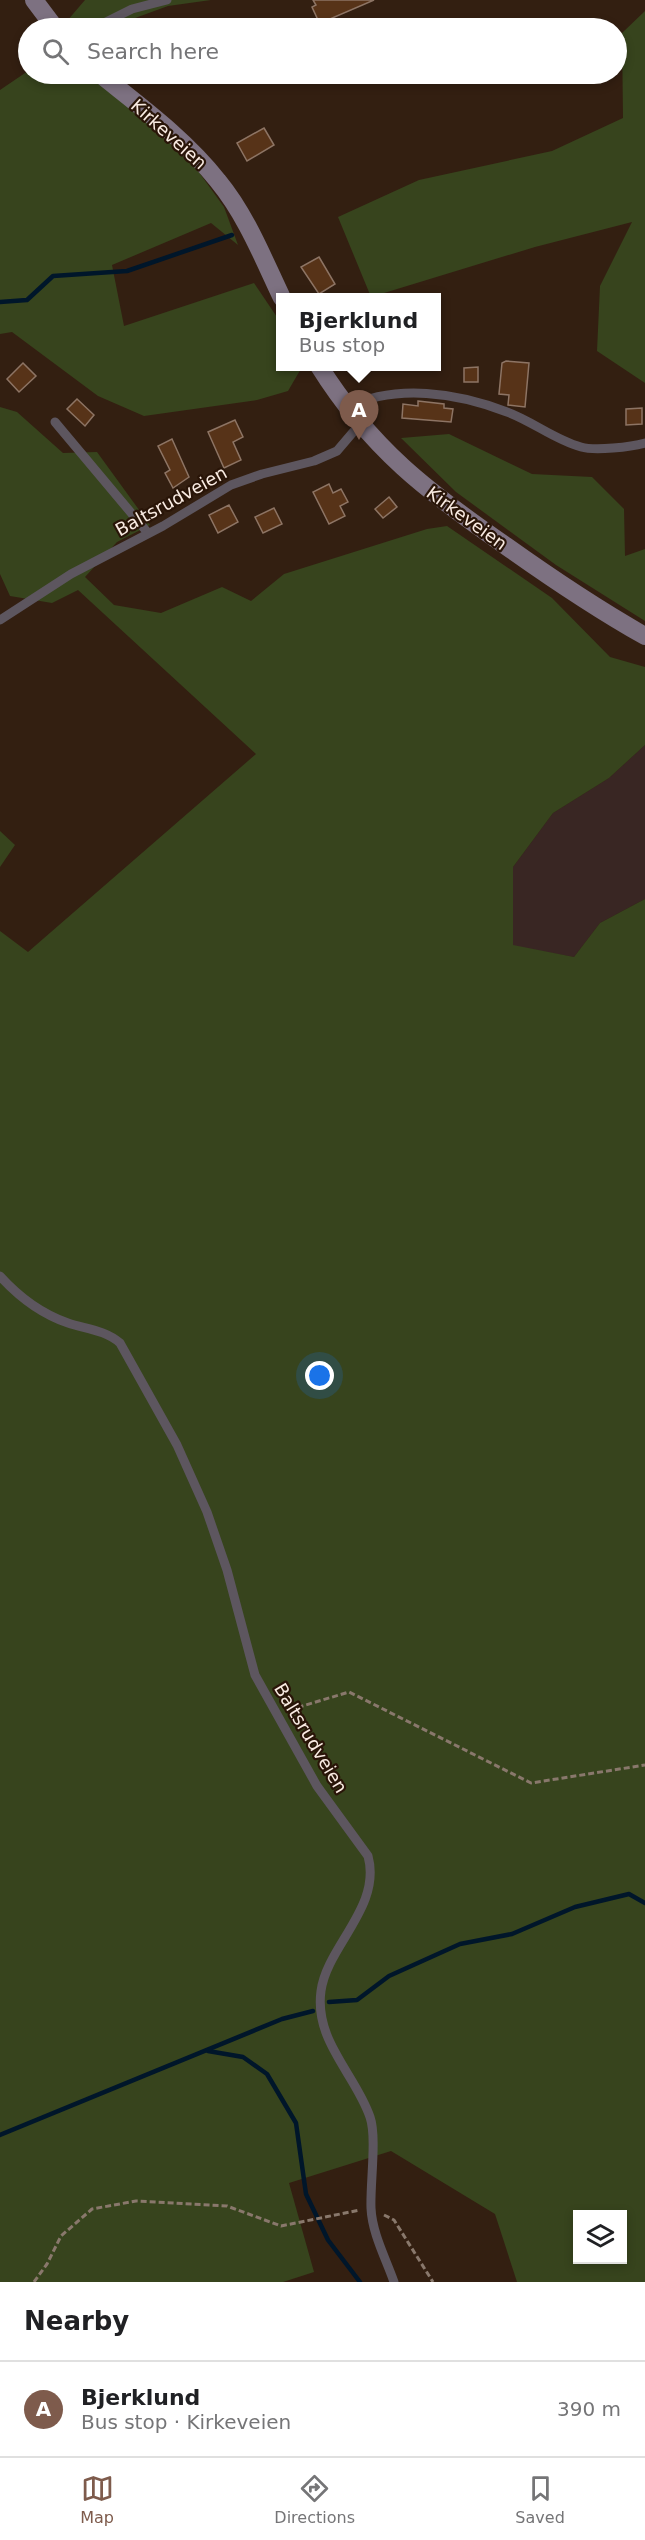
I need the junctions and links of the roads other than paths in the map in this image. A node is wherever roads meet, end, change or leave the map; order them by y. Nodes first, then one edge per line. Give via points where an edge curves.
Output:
1 (34, 0) edge
2 (167, 0) edge
3 (48, 18) edge
4 (114, 18) edge
5 (113, 84) edge
6 (280, 293) edge
7 (323, 371) edge
8 (347, 408) junction
9 (55, 422) dead end
10 (360, 424) junction
11 (645, 443) edge
12 (148, 533) junction
13 (0, 620) edge
14 (645, 636) edge
15 (0, 1276) edge
16 (394, 2282) edge

1 - 3 main road
2 - 4 lane
5 - 6 main road, Kirkeveien via 168,128 219,182 244,220
7 - 8 main road, Kirkeveien
8 - 10 main road, Kirkeveien
8 - 11 lane via 380,395 411,393 456,398 507,411 582,448
9 - 12 lane
10 - 12 lane, Baltsrudveien via 337,451 231,485
10 - 14 main road, Kirkeveien via 404,471 436,497 567,588
12 - 13 lane, Baltsrudveien via 70,574
15 - 16 lane, Baltsrudveien via 40,1310 67,1323 107,1334 120,1343 194,1481 221,1551 255,1675 317,1786 359,1841 370,1863 365,1899 321,1993 326,2031 371,2121 372,2222

